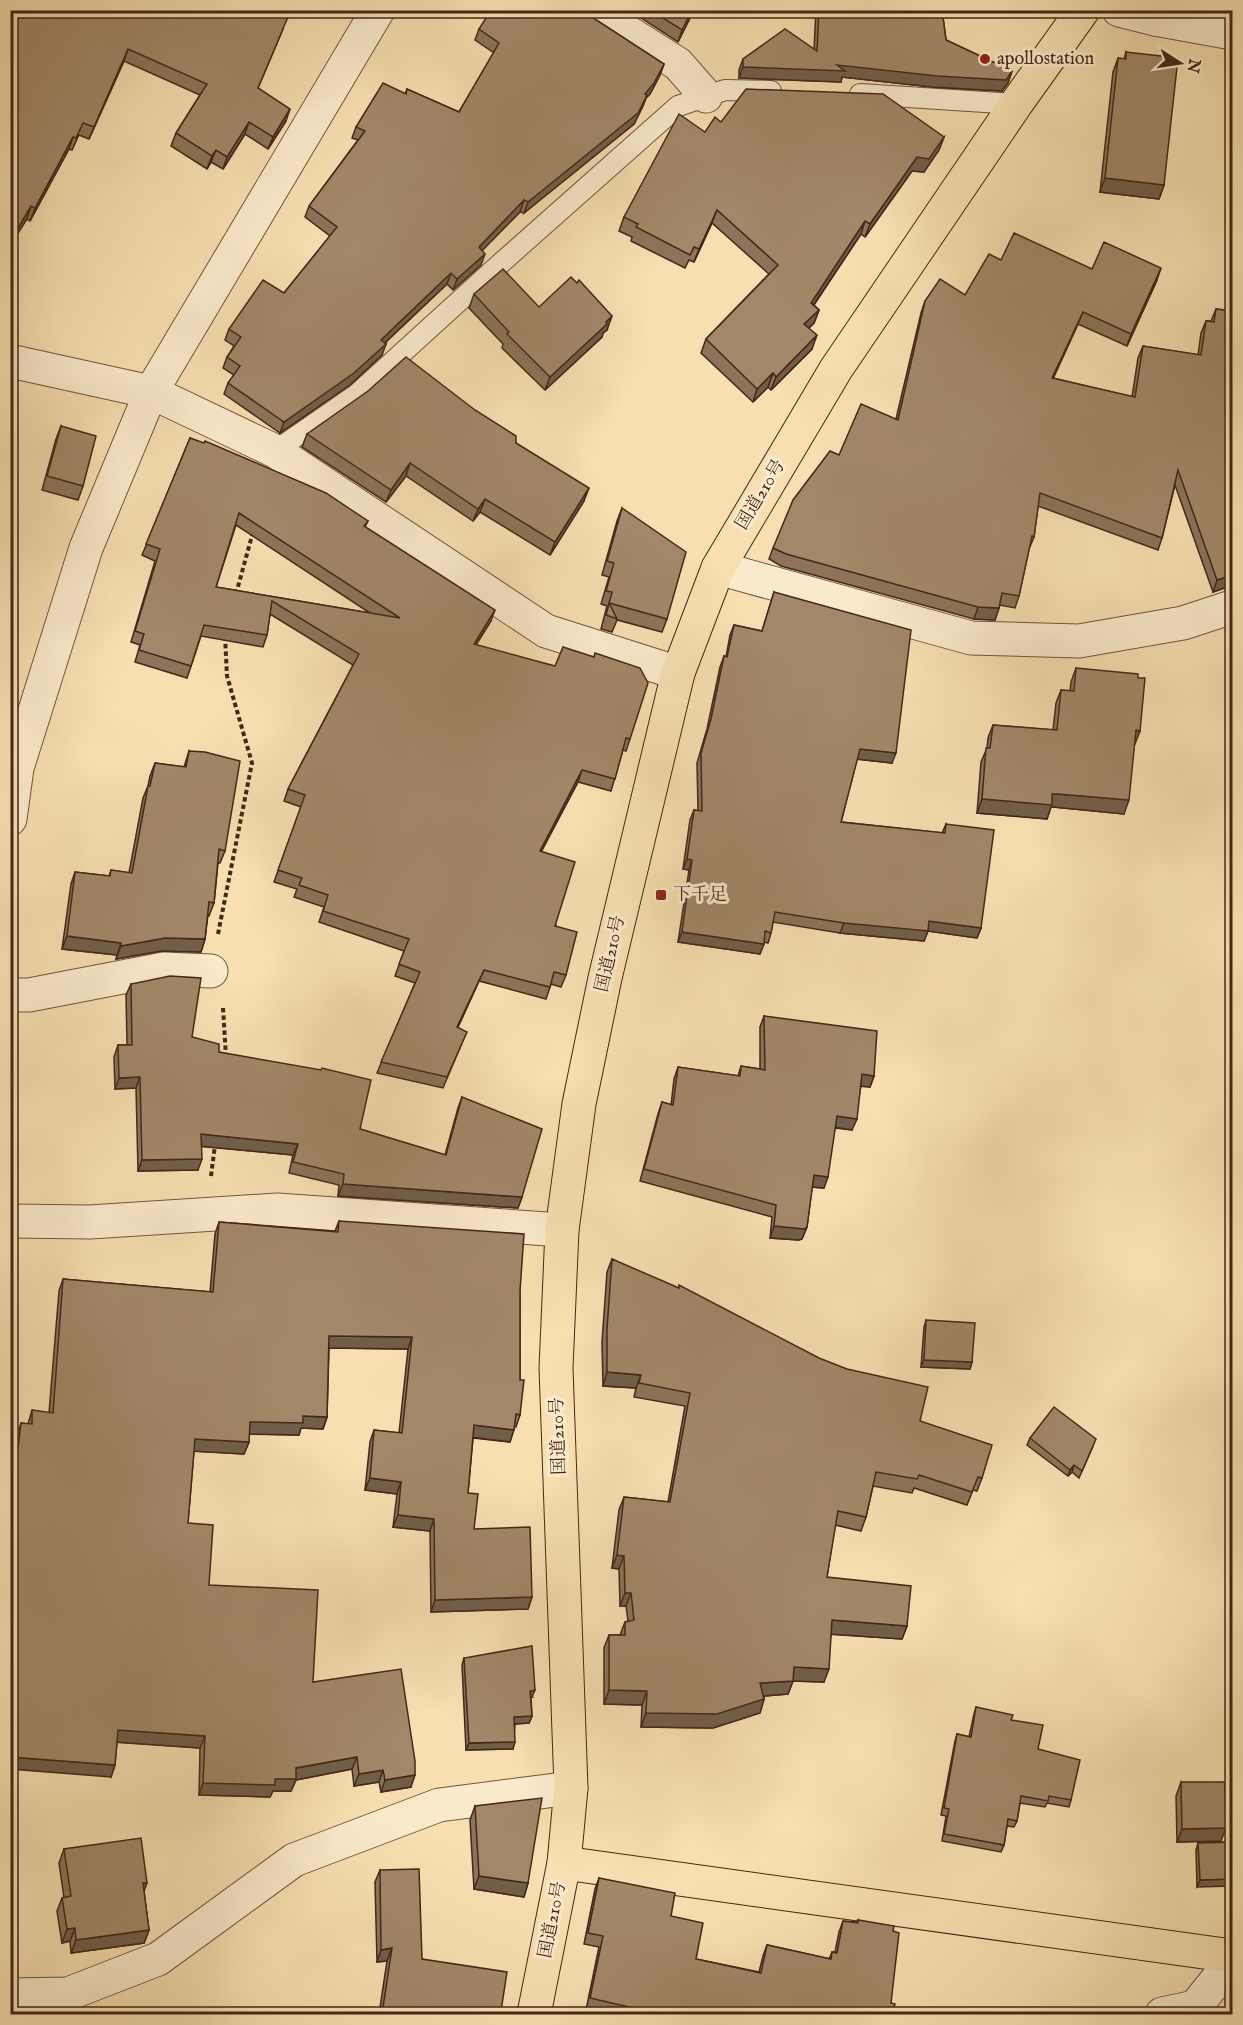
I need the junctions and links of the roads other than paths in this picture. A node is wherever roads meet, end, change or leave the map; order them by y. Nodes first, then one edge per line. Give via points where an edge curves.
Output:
1 (593, 10) edge
2 (1083, 10) edge
3 (1119, 10) edge
4 (372, 12) edge
5 (1158, 15) edge
6 (1233, 33) edge
7 (794, 92) edge
8 (839, 93) edge
9 (706, 96) junction
10 (1016, 104) junction
11 (10, 361) edge
12 (152, 392) junction
13 (274, 451) junction
14 (718, 568) junction
15 (1233, 607) edge
16 (678, 673) junction
17 (10, 819) edge
18 (211, 971) road end
19 (10, 995) edge
20 (10, 1221) edge
21 (562, 1230) junction
22 (571, 1788) junction
23 (564, 1863) junction
24 (1233, 1956) edge
25 (1233, 1961) edge
26 (10, 1995) edge
27 (534, 2014) edge
28 (1162, 2014) edge

1 - 9 street via 678,64
2 - 10 main road, 国道210号
3 - 5 street
4 - 12 street
5 - 6 street
7 - 9 lane via 725,90
8 - 10 lane
9 - 13 lane via 678,106 357,394
10 - 14 main road, 国道210号 via 836,369
11 - 12 street
12 - 13 street
12 - 17 street via 86,548 17,768
13 - 16 street via 546,631
14 - 15 street via 971,638 1079,641 1183,623
14 - 16 main road, 国道210号
16 - 21 main road, 国道210号 via 600,1001 579,1104
18 - 19 street via 164,969 29,995
20 - 21 street via 90,1222 277,1210
21 - 22 main road, 国道210号 via 556,1368
22 - 23 main road, 国道210号
22 - 26 street via 428,1810 294,1860 158,1959 68,1994
23 - 24 main road
23 - 27 main road, 国道210号
25 - 28 street via 1195,2007

